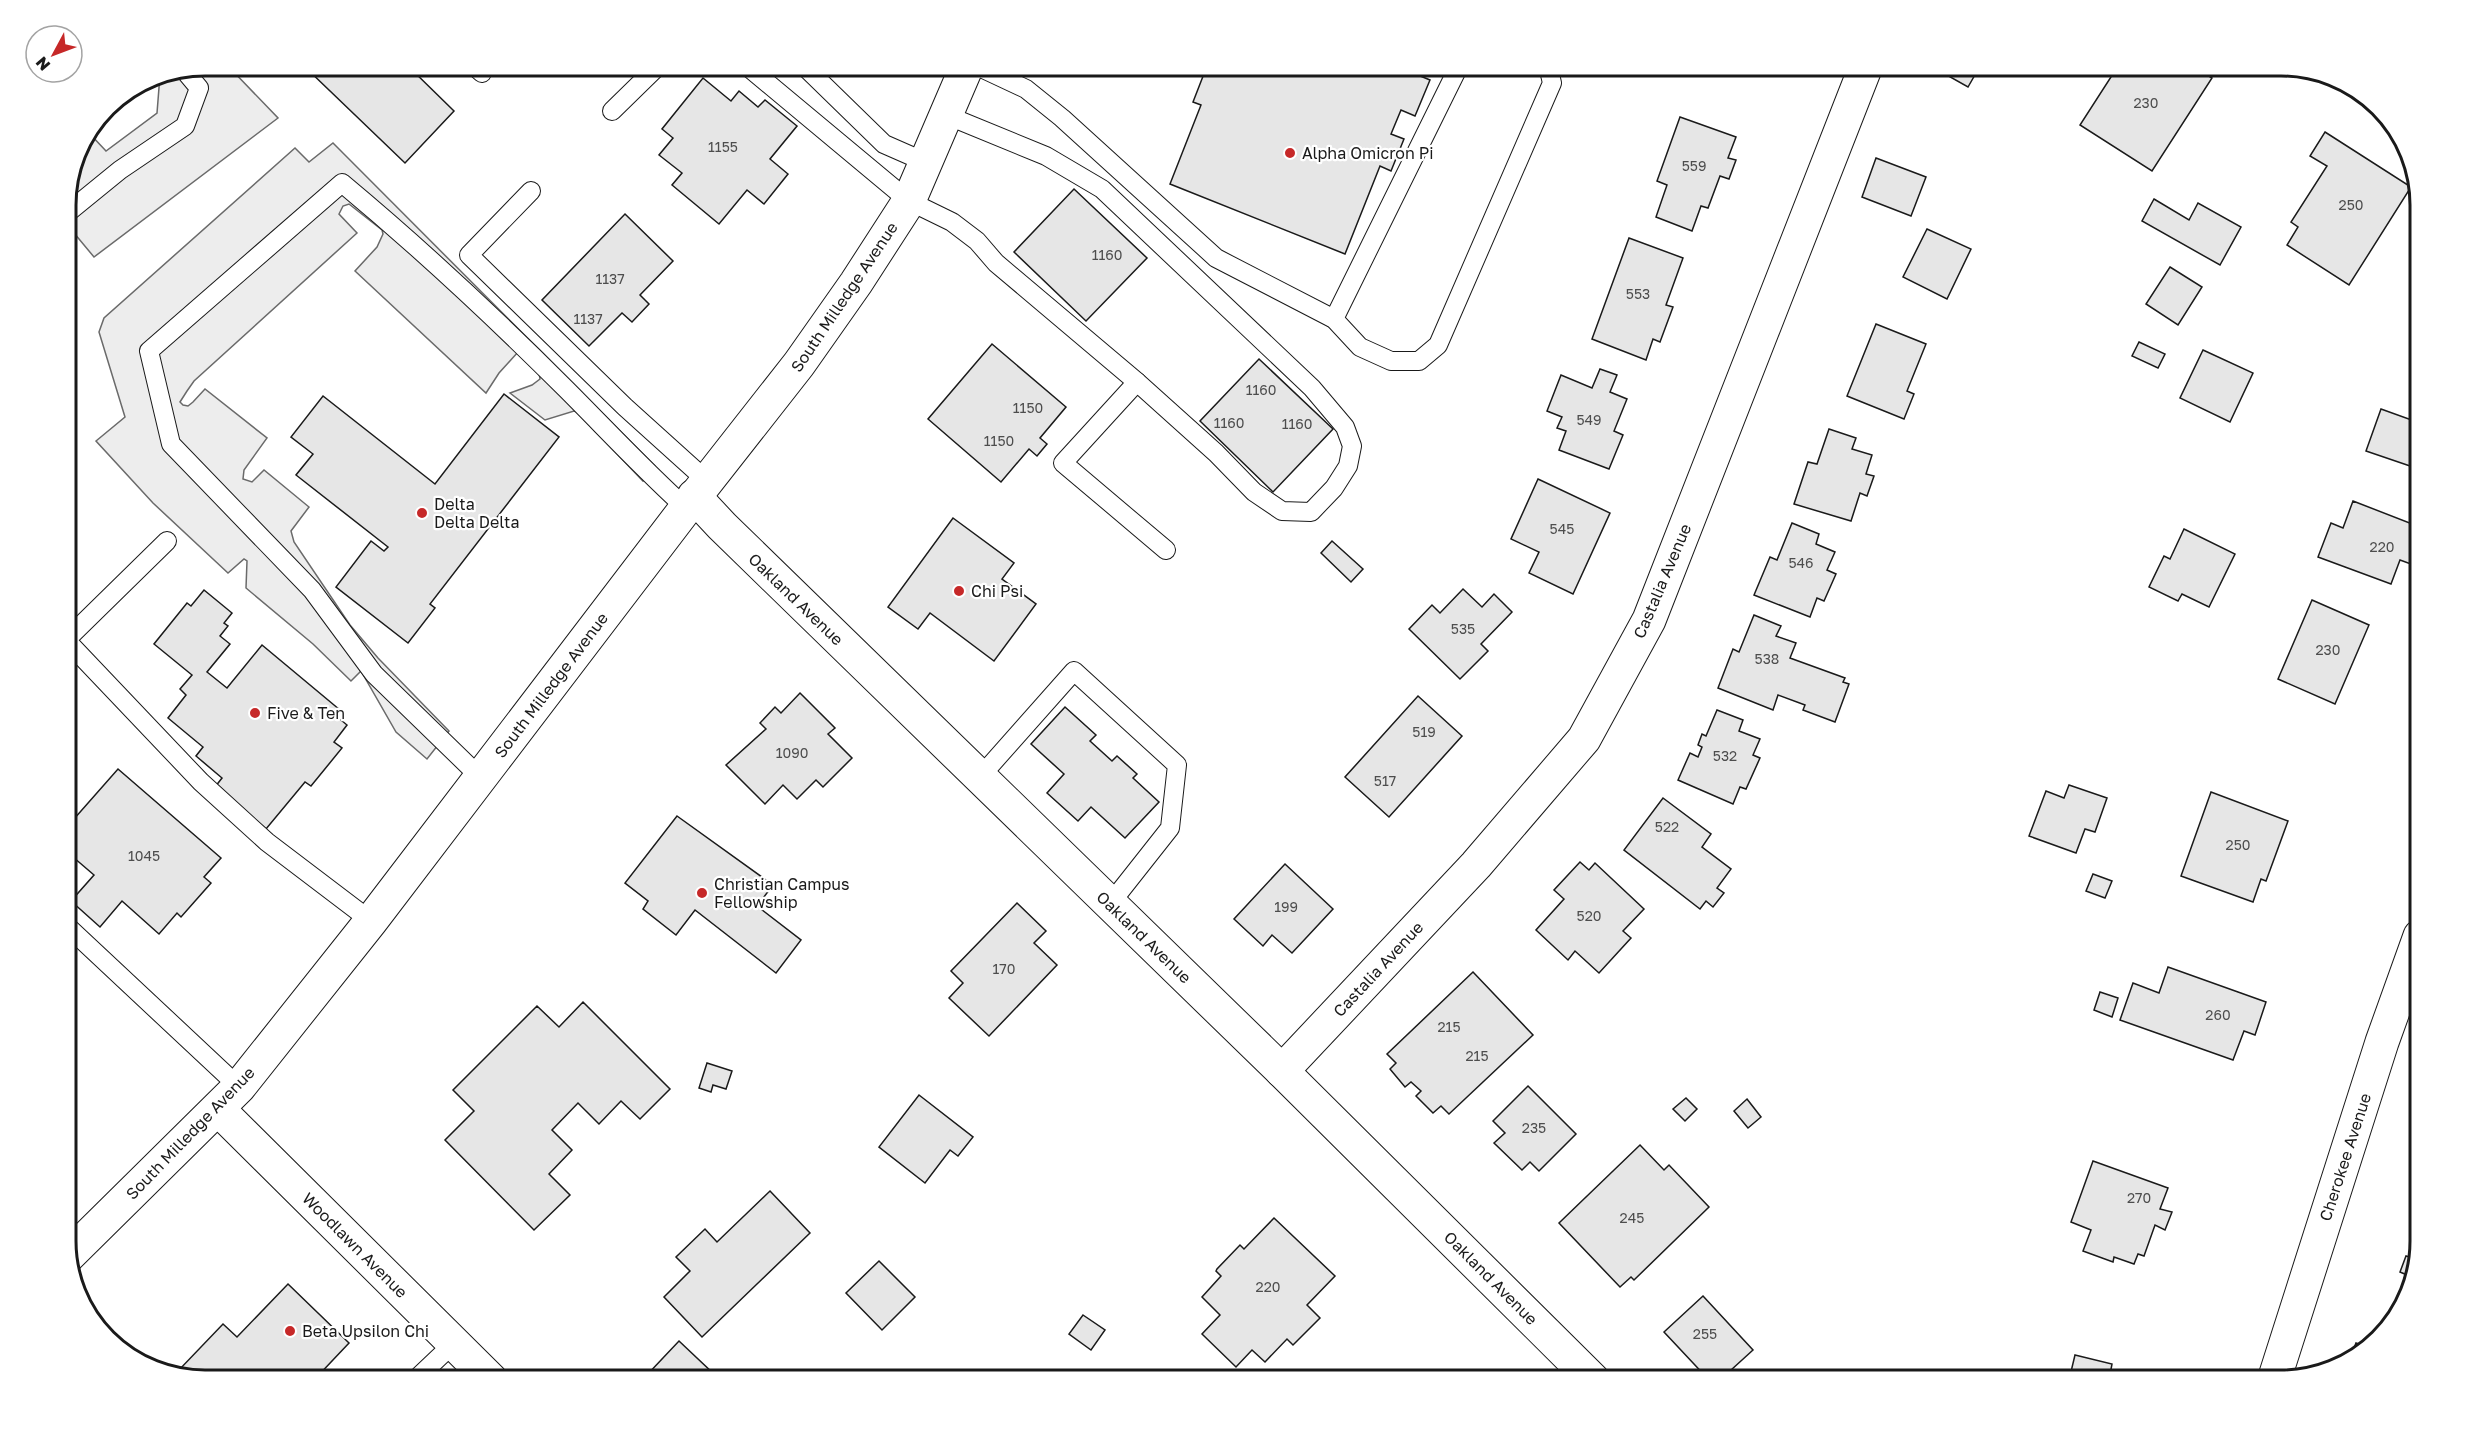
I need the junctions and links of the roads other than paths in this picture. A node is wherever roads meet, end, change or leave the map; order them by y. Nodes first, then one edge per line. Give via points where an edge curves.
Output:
1 (648, 76) edge
2 (759, 76) edge
3 (814, 76) edge
4 (963, 76) edge
5 (1000, 76) edge
6 (1454, 76) edge
7 (1550, 76) edge
8 (1862, 76) edge
9 (191, 78) edge
10 (612, 111) dead end
11 (946, 115) junction
12 (925, 162) junction
13 (531, 191) dead end
14 (909, 201) junction
15 (77, 205) edge
16 (1334, 319) junction
17 (1137, 382) junction
18 (696, 495) junction
19 (167, 541) dead end
20 (1166, 550) dead end
21 (77, 629) edge
22 (77, 652) edge
23 (480, 777) junction
24 (980, 777) junction
25 (1110, 904) junction
26 (371, 921) junction
27 (77, 937) edge
28 (2410, 965) edge
29 (1282, 1071) junction
30 (228, 1098) junction
31 (77, 1247) edge
32 (454, 1343) junction
33 (426, 1370) edge
34 (481, 1370) edge
35 (1583, 1370) edge
36 (2277, 1370) edge

1 - 10 lane
2 - 14 lane
3 - 12 lane via 884,144
4 - 11 street, South Milledge Avenue
5 - 16 lane via 1035,96 1216,258
6 - 16 lane
7 - 16 lane via 1552,83 1438,345 1419,361 1391,361 1360,346
8 - 29 street, Castalia Avenue via 1649,620 1584,739 1476,866
9 - 15 lane via 199,88 185,126
11 - 12 street, South Milledge Avenue
11 - 17 lane via 1046,156 1102,189 1312,388 1345,427 1352,446 1348,466 1335,488 1311,512 1282,511 1254,492
12 - 14 street, South Milledge Avenue
13 - 18 lane via 469,255 625,407
14 - 17 lane via 952,222 977,241 996,263
14 - 18 street, South Milledge Avenue via 799,364
17 - 20 lane via 1063,464
18 - 23 street, South Milledge Avenue
18 - 23 lane via 651,476 470,295 342,183 149,351 171,444 312,590 374,674
18 - 24 street, Oakland Avenue via 722,526
19 - 21 lane
22 - 26 lane via 201,782 267,842
23 - 26 street, South Milledge Avenue
24 - 25 street, Oakland Avenue
24 - 25 lane via 1074,671 1177,765 1170,828
25 - 29 street, Oakland Avenue
26 - 30 street, South Milledge Avenue
27 - 30 lane
28 - 36 street, Cherokee Avenue
29 - 35 street, Oakland Avenue
30 - 31 street, South Milledge Avenue
30 - 32 street, Woodlawn Avenue
32 - 33 lane
32 - 34 street, Woodlawn Avenue

